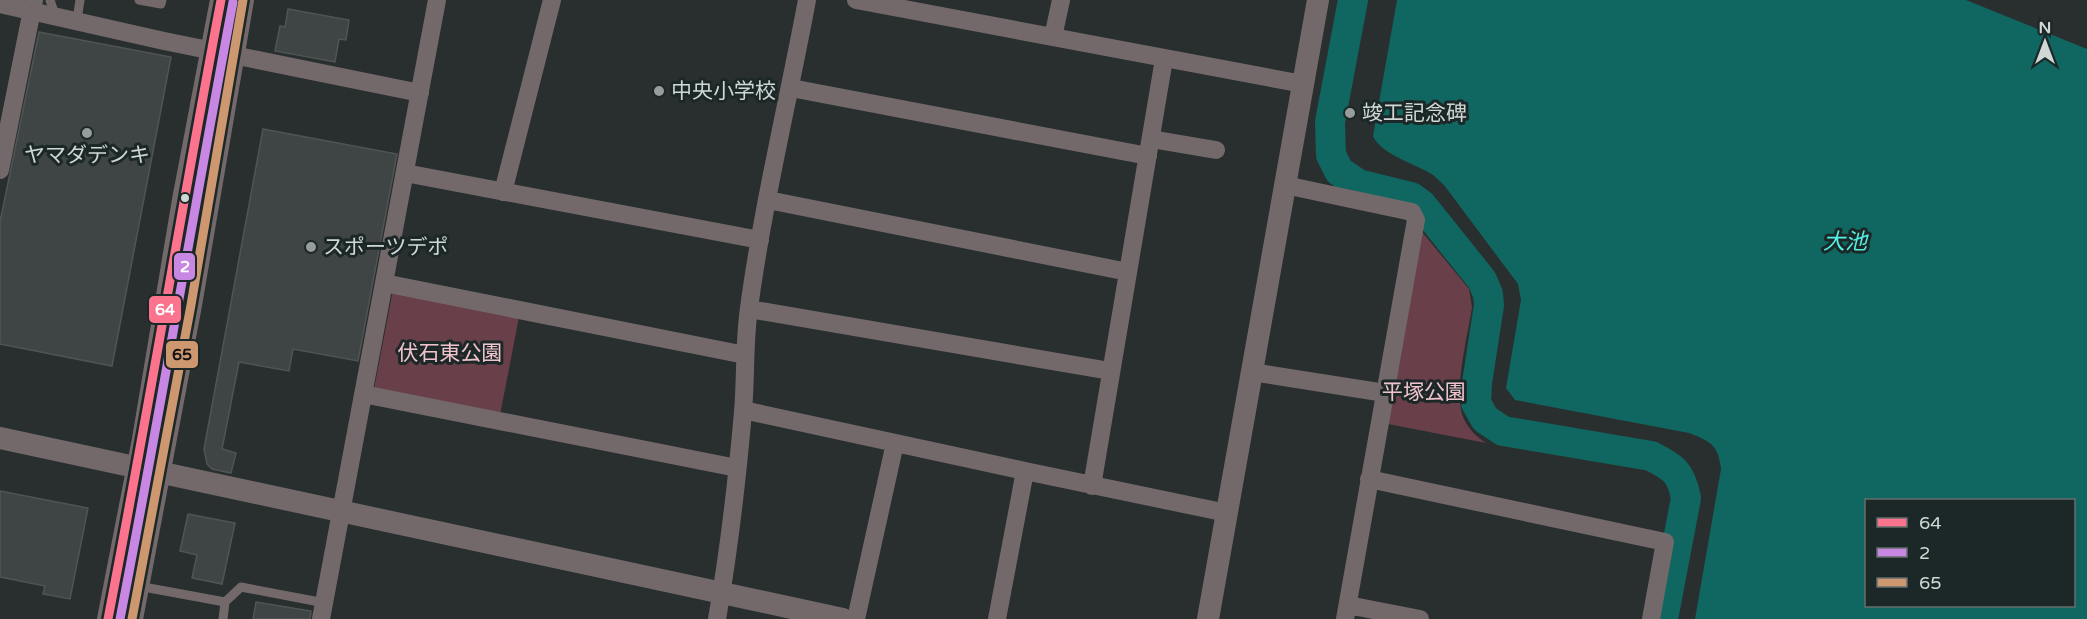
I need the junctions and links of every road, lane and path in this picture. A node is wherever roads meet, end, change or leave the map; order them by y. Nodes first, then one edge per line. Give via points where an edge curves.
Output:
1 (80, 0) edge
2 (140, 0) edge
3 (162, 0) edge
4 (221, 0) edge
5 (243, 0) edge
6 (437, 0) edge
7 (552, 0) edge
8 (807, 0) edge
9 (856, 0) edge
10 (1061, 0) edge
11 (1318, 0) edge
12 (0, 3) edge
13 (33, 5) edge
14 (52, 7) edge
15 (77, 20) junction
16 (1053, 37) junction
17 (212, 50) junction
18 (234, 55) junction
19 (1164, 59) junction
20 (1303, 84) junction
21 (791, 88) junction
22 (420, 93) junction
23 (4, 126) edge
24 (1149, 148) junction
25 (1216, 150) dead end
26 (0, 170) edge
27 (405, 173) junction
28 (1285, 185) junction
29 (503, 192) junction
30 (768, 200) junction
31 (760, 240) junction
32 (1128, 272) junction
33 (384, 284) junction
34 (749, 309) junction
35 (745, 355) junction
36 (1110, 371) junction
37 (1252, 372) junction
38 (1384, 393) junction
39 (363, 394) junction
40 (743, 410) junction
41 (0, 438) edge
42 (894, 443) junction
43 (138, 466) junction
44 (737, 468) junction
45 (160, 471) junction
46 (1025, 471) junction
47 (1369, 479) junction
48 (1092, 486) junction
49 (342, 511) junction
50 (1227, 513) junction
51 (138, 586) junction
52 (722, 591) junction
53 (225, 602) junction
54 (323, 611) edge
55 (1347, 612) edge
56 (108, 619) edge
57 (132, 619) edge
58 (223, 619) edge
59 (717, 619) edge
60 (843, 619) edge
61 (856, 619) edge
62 (997, 619) edge
63 (1208, 619) edge
64 (1420, 619) edge
65 (1651, 619) edge

1 - 15 lane
2 - 3 lane via 161,4
4 - 17 street
5 - 18 street
6 - 22 street
7 - 29 street
8 - 21 street
9 - 16 street
10 - 16 street
11 - 20 street
12 - 13 street
13 - 14 street
13 - 23 street
14 - 15 street
15 - 17 street
16 - 19 street
17 - 18 street
17 - 43 street
18 - 22 street
18 - 45 street
19 - 20 street
19 - 24 street
20 - 28 street
21 - 24 street
21 - 30 street
22 - 27 street
23 - 26 street
24 - 25 street
24 - 32 street
27 - 29 street
27 - 33 street
28 - 37 street
28 - 38 street via 1412,212 1416,220
29 - 31 street
30 - 31 street
30 - 32 street
31 - 34 street
32 - 36 street
33 - 35 street
33 - 39 street
34 - 35 street
34 - 36 street
35 - 40 street
36 - 48 street
37 - 38 street
37 - 50 street
38 - 47 street
39 - 44 street
39 - 49 street
40 - 42 street
40 - 44 street
41 - 43 street
42 - 46 street
42 - 61 street
43 - 45 street
43 - 56 street
44 - 52 street
45 - 49 street
45 - 51 street
46 - 48 street
46 - 62 street
47 - 55 street
47 - 65 street via 1665,542
48 - 50 street
49 - 52 street
49 - 54 street
50 - 63 street
51 - 53 lane
51 - 57 street
52 - 59 street
52 - 60 street
53 - 54 lane via 241,587
53 - 58 lane
55 - 64 street

